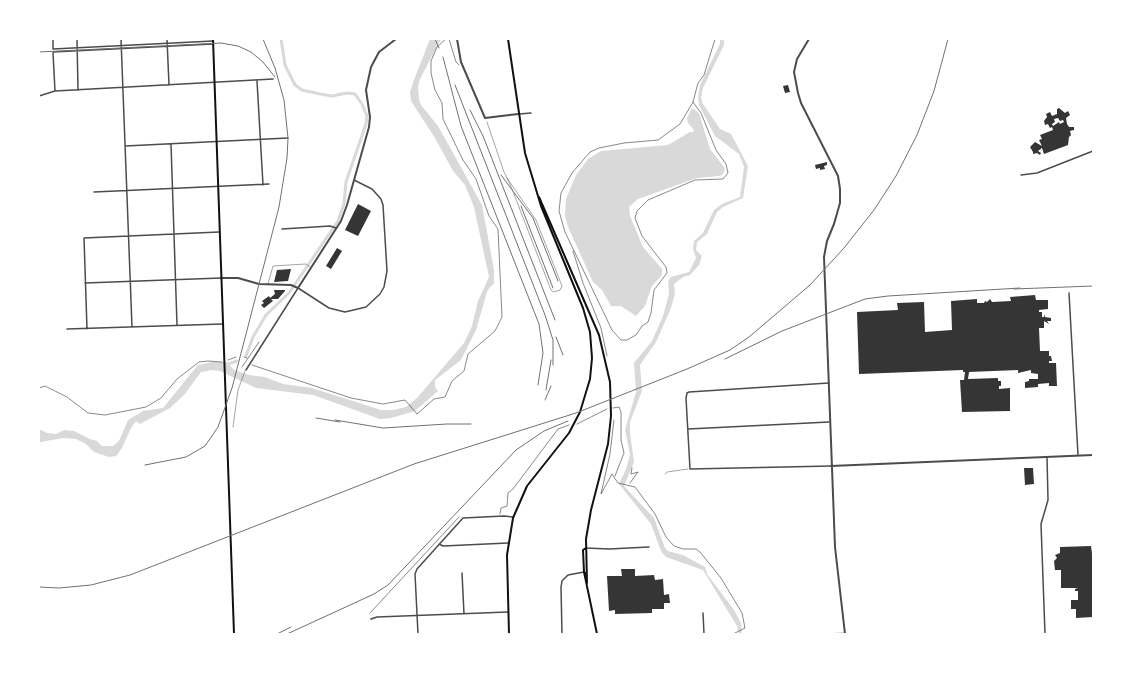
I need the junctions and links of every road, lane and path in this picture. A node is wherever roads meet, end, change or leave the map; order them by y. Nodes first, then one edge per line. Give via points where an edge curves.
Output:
1 (53, 39) edge
2 (76, 39) edge
3 (121, 39) edge
4 (167, 39) edge
5 (396, 39) edge
6 (446, 39) edge
7 (449, 39) edge
8 (457, 39) edge
9 (508, 39) edge
10 (715, 39) edge
11 (809, 39) edge
12 (213, 40) edge
13 (167, 43) junction
14 (213, 44) junction
15 (122, 46) junction
16 (167, 46) junction
17 (77, 48) junction
18 (53, 49) junction
19 (122, 49) junction
20 (77, 51) junction
21 (53, 52) junction
22 (459, 66) dead end
23 (273, 79) dead end
24 (257, 80) junction
25 (214, 82) junction
26 (169, 85) junction
27 (123, 87) junction
28 (78, 90) junction
29 (55, 91) junction
30 (39, 96) edge
31 (693, 102) junction
32 (531, 112) dead end
33 (518, 114) junction
34 (485, 118) junction
35 (487, 122) joint
36 (288, 138) dead end
37 (260, 140) junction
38 (216, 142) junction
39 (171, 144) junction
40 (125, 146) junction
41 (1093, 151) edge
42 (1021, 175) dead end
43 (507, 178) junction
44 (354, 180) junction
45 (269, 184) dead end
46 (263, 185) junction
47 (218, 186) junction
48 (172, 188) junction
49 (127, 190) junction
50 (94, 192) dead end
51 (538, 194) junction
52 (336, 228) junction
53 (282, 229) dead end
54 (219, 232) junction
55 (174, 234) junction
56 (129, 236) junction
57 (573, 250) junction
58 (310, 267) junction
59 (221, 278) junction
60 (176, 280) junction
61 (130, 282) junction
62 (86, 283) junction
63 (268, 284) junction
64 (297, 287) junction
65 (1069, 293) dead end
66 (222, 324) junction
67 (177, 325) junction
68 (132, 327) junction
69 (67, 329) dead end
70 (87, 329) junction
71 (262, 342) junction
72 (605, 351) junction
73 (244, 357) dead end
74 (236, 358) dead end
75 (248, 358) junction
76 (249, 364) junction
77 (242, 367) dead end
78 (246, 370) joint
79 (828, 384) junction
80 (39, 388) edge
81 (612, 416) junction
82 (829, 422) junction
83 (233, 427) dead end
84 (688, 428) junction
85 (1078, 456) junction
86 (1093, 456) edge
87 (1047, 457) junction
88 (831, 466) junction
89 (632, 468) dead end
90 (690, 469) junction
91 (616, 472) junction
92 (612, 474) junction
93 (665, 474) dead end
94 (615, 478) junction
95 (629, 484) junction
96 (499, 516) junction
97 (465, 517) junction
98 (513, 518) junction
99 (508, 543) junction
100 (439, 544) junction
101 (649, 547) dead end
102 (586, 548) junction
103 (584, 572) junction
104 (462, 573) dead end
105 (587, 583) junction
106 (508, 612) junction
107 (370, 613) dead end
108 (703, 613) dead end
109 (464, 614) junction
110 (417, 615) junction
111 (371, 619) dead end
112 (845, 633) edge
113 (234, 634) edge
114 (418, 634) edge
115 (509, 634) edge
116 (562, 634) edge
117 (597, 634) edge
118 (704, 634) edge
119 (733, 634) edge
120 (822, 634) edge
121 (1046, 634) edge

1 - 18 street
2 - 17 street
3 - 15 street
4 - 13 street
5 - 44 street via 379,52 371,67 366,90 369,127
6 - 76 path via 437,48 431,73 435,90 442,103 443,119 463,160 476,179 489,216 498,229 502,317 495,331 468,354 464,370 452,381 445,397 434,399 417,414 404,400 384,404 351,398
7 - 22 path
8 - 34 street via 461,62
9 - 33 main road
10 - 31 path
11 - 79 street via 797,59 794,72 801,103 838,176 840,189 840,203 824,257
12 - 13 street
12 - 14 main road
13 - 15 street
13 - 16 street
14 - 16 street
14 - 25 main road
15 - 17 street
15 - 19 street
16 - 19 street
16 - 26 street
17 - 18 street
17 - 20 street
18 - 21 street
19 - 20 street
19 - 27 street
20 - 21 street
20 - 28 street
21 - 29 street
23 - 24 street
24 - 25 street
24 - 37 street
25 - 26 street
25 - 38 main road
26 - 27 street
27 - 28 street
27 - 40 street
28 - 29 street
29 - 30 street
31 - 57 path via 680,124 658,140 599,148 584,156 561,193 559,211
31 - 57 path via 701,113 728,173 723,179 695,180 648,200 637,211 635,218 642,236 667,270 666,276 654,290 650,318 636,335 624,340 615,335
32 - 33 street
33 - 34 street
33 - 51 main road via 525,153
34 - 35 street
35 - 43 lane
36 - 37 street
37 - 38 street
37 - 46 street
38 - 39 street
38 - 47 main road
39 - 40 street
39 - 48 street
40 - 49 street
41 - 42 street via 1038,173
43 - 43 lane via 551,290 560,290 562,286 536,220
44 - 52 street via 348,205
44 - 64 street via 372,189 383,205 386,271 384,287 366,308 345,312 328,308
45 - 46 street
46 - 47 street
47 - 48 street
47 - 54 main road
48 - 49 street
48 - 55 street
49 - 50 street
49 - 56 street
51 - 72 main road
51 - 98 main road via 540,206 583,308 591,346 592,367 588,390 580,412 568,433 527,486
52 - 53 street via 330,226
52 - 58 street
54 - 55 street
54 - 59 main road
55 - 56 street
55 - 60 street
56 - 61 street
56 - 62 street via 84,238
57 - 72 path via 601,328
58 - 63 lane via 306,264 273,266
58 - 64 street
59 - 60 street
59 - 63 street via 238,278
59 - 66 main road
60 - 61 street
60 - 67 street
61 - 62 street
61 - 68 street
62 - 70 street
63 - 64 street
64 - 71 street
65 - 85 street
66 - 67 street
66 - 113 main road
67 - 68 street
68 - 70 street
69 - 70 street
71 - 75 path via 258,342
71 - 76 street
72 - 81 main road
73 - 75 path
74 - 80 path via 220,362 199,362 177,379 154,403 105,415 88,412 45,386
75 - 77 path
76 - 78 street
78 - 83 lane via 239,386
79 - 82 street
79 - 84 street via 687,393
81 - 92 path via 610,454 601,494
81 - 102 main road via 588,524
82 - 84 street
82 - 88 street
84 - 90 street
85 - 86 street
85 - 87 street
87 - 88 street
87 - 121 street via 1048,500 1041,524
88 - 90 street
88 - 112 street via 834,547
89 - 95 path via 632,474 638,472
90 - 93 lane
91 - 92 path
91 - 94 path
91 - 96 path via 624,453 619,407 603,410 587,420 558,429 514,489 508,493 507,506 500,508
92 - 94 path
94 - 95 path via 618,483
95 - 119 path via 641,494 674,546 696,549 721,578 745,621 745,628
96 - 97 street
96 - 98 street
97 - 100 street
97 - 107 path via 458,518
98 - 99 main road
99 - 100 street via 443,546
99 - 106 main road
100 - 110 street via 415,574
101 - 102 street
102 - 103 main road via 583,550
102 - 105 main road
103 - 105 main road
103 - 116 street via 568,575 562,581
104 - 109 street
105 - 117 main road
106 - 109 street
106 - 115 main road
108 - 118 street
109 - 110 street
110 - 111 street
110 - 114 street
112 - 120 lane

